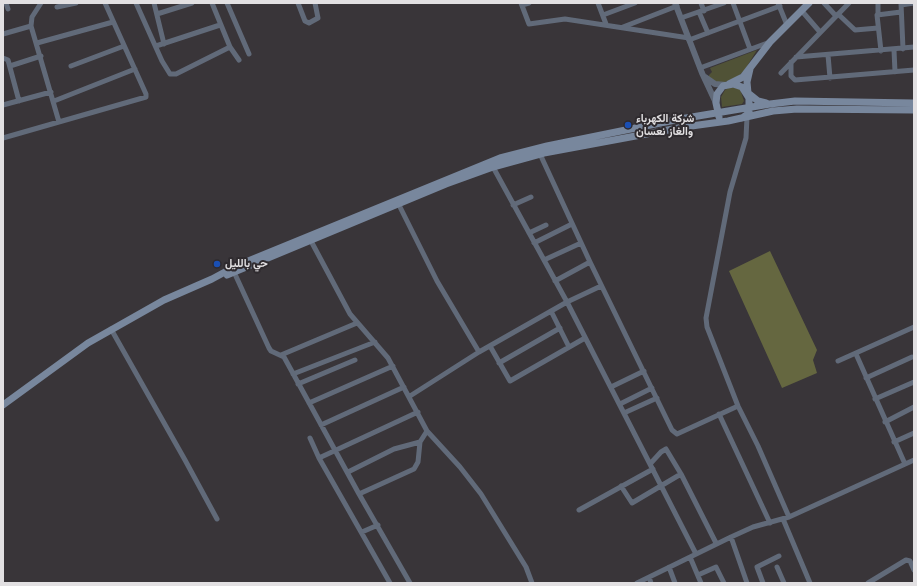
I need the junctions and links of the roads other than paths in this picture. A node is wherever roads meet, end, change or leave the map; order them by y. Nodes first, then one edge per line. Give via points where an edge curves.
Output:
1 (6, 3) edge
2 (41, 3) edge
3 (76, 3) edge
4 (105, 3) edge
5 (136, 3) edge
6 (154, 3) edge
7 (212, 3) edge
8 (227, 3) edge
9 (298, 3) edge
10 (315, 3) edge
11 (528, 3) edge
12 (598, 3) edge
13 (635, 3) edge
14 (701, 3) edge
15 (724, 3) edge
16 (733, 3) edge
17 (809, 3) edge
18 (824, 3) edge
19 (849, 3) edge
20 (878, 3) edge
21 (188, 4) edge
22 (521, 4) edge
23 (901, 4) edge
24 (914, 4) edge
25 (676, 5) edge
26 (779, 5) edge
27 (57, 7) dead end
28 (8, 9) dead end
29 (801, 10) junction
30 (702, 11) junction
31 (901, 12) junction
32 (157, 14) junction
33 (878, 14) junction
34 (603, 15) junction
35 (837, 15) junction
36 (681, 18) junction
37 (740, 21) junction
38 (113, 22) junction
39 (606, 24) junction
40 (220, 25) junction
41 (787, 25) junction
42 (31, 26) junction
43 (622, 27) junction
44 (878, 28) junction
45 (161, 31) junction
46 (820, 32) junction
47 (708, 33) junction
48 (3, 34) edge
49 (150, 35) junction
50 (689, 39) junction
51 (770, 42) junction
52 (37, 43) junction
53 (164, 44) junction
54 (124, 46) junction
55 (156, 46) junction
56 (230, 47) junction
57 (914, 47) edge
58 (750, 49) junction
59 (903, 49) junction
60 (894, 50) junction
61 (881, 51) junction
62 (249, 54) dead end
63 (828, 55) junction
64 (41, 56) junction
65 (796, 57) junction
66 (3, 58) edge
67 (239, 60) dead end
68 (791, 62) junction
69 (10, 66) junction
70 (71, 66) dead end
71 (751, 67) junction
72 (135, 70) junction
73 (701, 70) junction
74 (914, 70) edge
75 (895, 72) junction
76 (781, 74) dead end
77 (830, 78) junction
78 (728, 84) junction
79 (51, 92) junction
80 (748, 93) junction
81 (19, 101) junction
82 (54, 101) junction
83 (716, 103) junction
84 (914, 103) edge
85 (770, 104) junction
86 (3, 105) edge
87 (750, 107) junction
88 (914, 110) edge
89 (717, 113) junction
90 (745, 118) junction
91 (728, 121) junction
92 (60, 122) junction
93 (3, 138) edge
94 (540, 154) junction
95 (493, 167) junction
96 (531, 197) dead end
97 (399, 205) junction
98 (513, 205) junction
99 (572, 224) junction
100 (546, 225) dead end
101 (529, 233) junction
102 (311, 241) junction
103 (581, 243) junction
104 (534, 244) junction
105 (544, 260) junction
106 (590, 262) junction
107 (234, 272) junction
108 (212, 279) junction
109 (555, 281) junction
110 (601, 286) junction
111 (567, 302) junction
112 (551, 311) junction
113 (357, 323) junction
114 (914, 327) edge
115 (560, 328) junction
116 (111, 329) junction
117 (585, 338) junction
118 (375, 342) junction
119 (490, 346) junction
120 (569, 347) junction
121 (479, 352) junction
122 (856, 354) junction
123 (282, 355) junction
124 (912, 357) dead end
125 (355, 360) dead end
126 (838, 361) dead end
127 (499, 363) junction
128 (393, 366) junction
129 (644, 371) junction
130 (293, 374) junction
131 (866, 378) junction
132 (914, 382) edge
133 (298, 384) junction
134 (404, 386) junction
135 (611, 387) junction
136 (652, 388) junction
137 (410, 396) junction
138 (657, 398) junction
139 (875, 399) junction
140 (308, 403) junction
141 (620, 404) junction
142 (3, 405) edge
143 (738, 406) junction
144 (914, 407) edge
145 (418, 412) junction
146 (624, 413) junction
147 (719, 414) junction
148 (885, 422) junction
149 (321, 425) junction
150 (427, 431) junction
151 (914, 432) edge
152 (310, 438) dead end
153 (420, 442) junction
154 (894, 442) junction
155 (334, 449) junction
156 (319, 458) junction
157 (914, 460) edge
158 (905, 464) junction
159 (651, 466) junction
160 (348, 472) junction
161 (681, 474) junction
162 (622, 486) junction
163 (662, 486) junction
164 (359, 494) junction
165 (580, 510) dead end
166 (789, 517) junction
167 (217, 519) dead end
168 (783, 519) junction
169 (770, 523) junction
170 (378, 525) junction
171 (362, 532) junction
172 (731, 537) junction
173 (716, 544) junction
174 (696, 554) junction
175 (779, 556) dead end
176 (690, 557) junction
177 (669, 567) junction
178 (777, 567) dead end
179 (914, 570) edge
180 (698, 575) junction
181 (649, 577) junction
182 (808, 582) edge
183 (390, 583) edge
184 (410, 583) edge
185 (532, 583) edge
186 (637, 583) edge
187 (651, 583) edge
188 (675, 583) edge
189 (701, 583) edge
190 (724, 583) edge
191 (747, 583) edge
192 (763, 583) edge
193 (784, 583) edge
194 (868, 583) edge

1 - 28 street
2 - 42 street via 32,17
3 - 27 street
4 - 38 street
5 - 49 street
6 - 32 street
7 - 40 street
8 - 62 street
9 - 10 street via 305,21 309,23 318,18
11 - 22 street
12 - 34 street
13 - 34 street
14 - 30 street
15 - 30 street
16 - 37 street
17 - 29 main road
18 - 35 street
19 - 35 street
20 - 33 street
21 - 32 street
22 - 39 street via 529,24 566,19
23 - 24 street
23 - 31 street
25 - 36 street
25 - 43 street
26 - 37 street
26 - 41 street
29 - 41 main road
29 - 46 street
30 - 36 street
30 - 47 street
31 - 33 street
31 - 59 street
32 - 45 street
33 - 44 street
34 - 39 street
35 - 44 street via 854,30
35 - 46 street
36 - 50 street
37 - 47 street
37 - 58 street
38 - 52 street
38 - 54 street
39 - 43 street
40 - 53 street
40 - 56 street
41 - 51 main road
42 - 48 street
42 - 52 street
43 - 50 street
44 - 61 street
45 - 49 street
45 - 53 street
46 - 65 street
47 - 50 street
49 - 55 street
50 - 73 street
51 - 58 street
51 - 71 main road
52 - 64 street
53 - 55 street
54 - 70 street
54 - 72 street
55 - 56 street via 168,73 173,75
56 - 67 street
57 - 59 street
58 - 73 street
59 - 60 street
60 - 61 street
60 - 75 street
61 - 63 street
63 - 65 street
63 - 77 street
64 - 69 street
64 - 79 street
65 - 68 street
66 - 69 street via 8,60
68 - 76 street
68 - 77 street via 792,76 795,80
69 - 81 street
71 - 78 main road via 740,80
71 - 80 main road via 747,82
72 - 82 street
72 - 92 street via 146,94 144,98
73 - 78 street via 711,83
73 - 83 street
74 - 75 street
75 - 77 street
78 - 80 main road via 739,85
78 - 83 main road via 717,94
79 - 81 street
79 - 82 street
80 - 85 main road via 758,101
80 - 87 main road
81 - 86 street
82 - 92 street
83 - 89 main road
84 - 85 main road via 795,101
85 - 87 main road
87 - 89 main road
87 - 90 main road
88 - 90 main road via 797,109
89 - 91 main road via 721,119
89 - 108 main road via 500,158 250,260
90 - 91 main road
90 - 143 street via 746,138 730,192 706,318
91 - 94 main road
92 - 93 street
94 - 95 main road
94 - 99 street
95 - 97 main road
95 - 98 street
96 - 98 street
97 - 102 main road
97 - 121 street via 437,281
98 - 101 street
99 - 103 street
99 - 104 street
100 - 101 street
101 - 104 street
102 - 107 main road
102 - 113 street
103 - 105 street
103 - 106 street
104 - 105 street
105 - 109 street
106 - 109 street
106 - 110 street
107 - 108 main road
107 - 123 street via 269,348
108 - 116 main road via 164,300
109 - 111 street
110 - 111 street
110 - 129 street
111 - 112 street
111 - 117 street
112 - 115 street
112 - 119 street
113 - 118 street
113 - 123 street
114 - 122 street
115 - 120 street
115 - 127 street
116 - 142 main road
116 - 167 street
117 - 120 street
117 - 135 street
118 - 128 street
118 - 130 street
119 - 121 street
119 - 127 street
120 - 127 street via 510,380
121 - 137 street
122 - 126 street
122 - 131 street
123 - 130 street
124 - 131 street
125 - 133 street
128 - 134 street
128 - 140 street
129 - 135 street
129 - 136 street
130 - 133 street
131 - 139 street
132 - 139 street
133 - 140 street
134 - 137 street
134 - 149 street
135 - 141 street
136 - 138 street
136 - 141 street
137 - 145 street
138 - 146 street
138 - 147 street via 672,430 677,434
139 - 148 street
140 - 149 street
141 - 146 street
143 - 147 street
143 - 166 street
144 - 148 street
145 - 150 street
145 - 155 street
146 - 159 street
147 - 169 street
148 - 154 street
149 - 155 street
150 - 153 street
150 - 185 street via 481,494 526,567
151 - 154 street
152 - 156 street
153 - 160 street via 394,449
153 - 164 street via 418,462 414,469
154 - 158 street
155 - 156 street
155 - 160 street
156 - 171 street
157 - 158 street
158 - 166 street
159 - 161 street via 666,449
159 - 162 street
159 - 163 street
160 - 164 street
161 - 163 street
161 - 173 street
162 - 163 street via 632,503
162 - 165 street
163 - 174 street
164 - 170 street
166 - 168 street
168 - 169 street
168 - 182 street
169 - 172 street
170 - 171 street
170 - 184 street
171 - 183 street
172 - 173 street
172 - 191 street
173 - 174 street
174 - 176 street
175 - 192 street via 757,567
176 - 177 street
176 - 180 street
177 - 181 street
177 - 188 street
178 - 193 street
179 - 194 street via 910,561 906,560
180 - 189 street
180 - 190 street via 716,567
181 - 186 street
181 - 187 street

